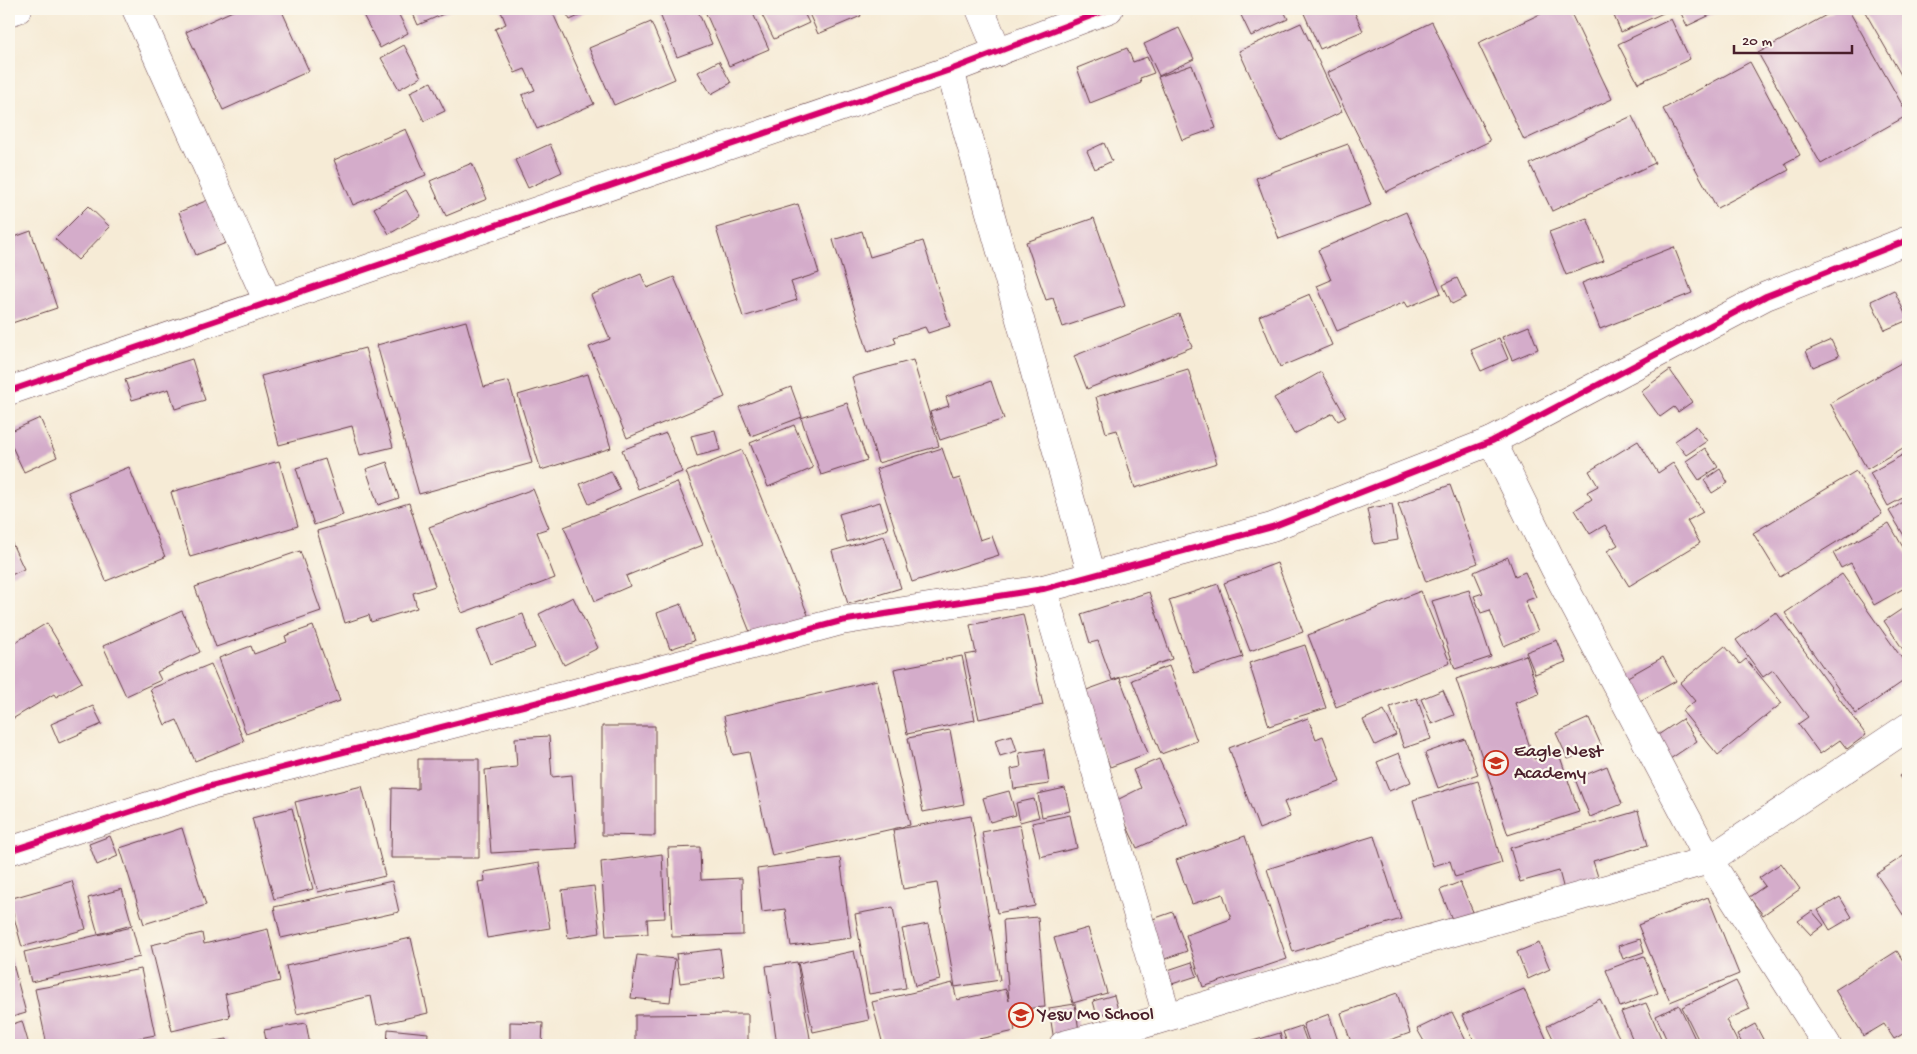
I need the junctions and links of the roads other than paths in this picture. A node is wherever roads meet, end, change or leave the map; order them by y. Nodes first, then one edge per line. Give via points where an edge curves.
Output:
1 (18, 9) edge
2 (136, 9) edge
3 (980, 9) edge
4 (1108, 9) edge
5 (9, 12) edge
6 (998, 52) junction
7 (950, 70) junction
8 (1908, 240) edge
9 (268, 302) junction
10 (9, 391) edge
11 (1492, 441) junction
12 (1092, 576) junction
13 (1043, 590) junction
14 (1908, 727) edge
15 (9, 851) edge
16 (1709, 860) junction
17 (1167, 1016) junction
18 (1137, 1036) edge
19 (1063, 1045) edge
20 (1827, 1045) edge

1 - 5 street
2 - 9 street
3 - 6 street
4 - 6 street
6 - 7 street
7 - 9 street
7 - 12 street
8 - 11 street via 1766,296
9 - 10 street
11 - 12 street via 1272,527
11 - 16 street via 1555,570
12 - 13 street
13 - 15 street via 841,621 207,787
13 - 17 street
14 - 16 street
16 - 17 street
16 - 20 street
17 - 18 street
18 - 19 street

